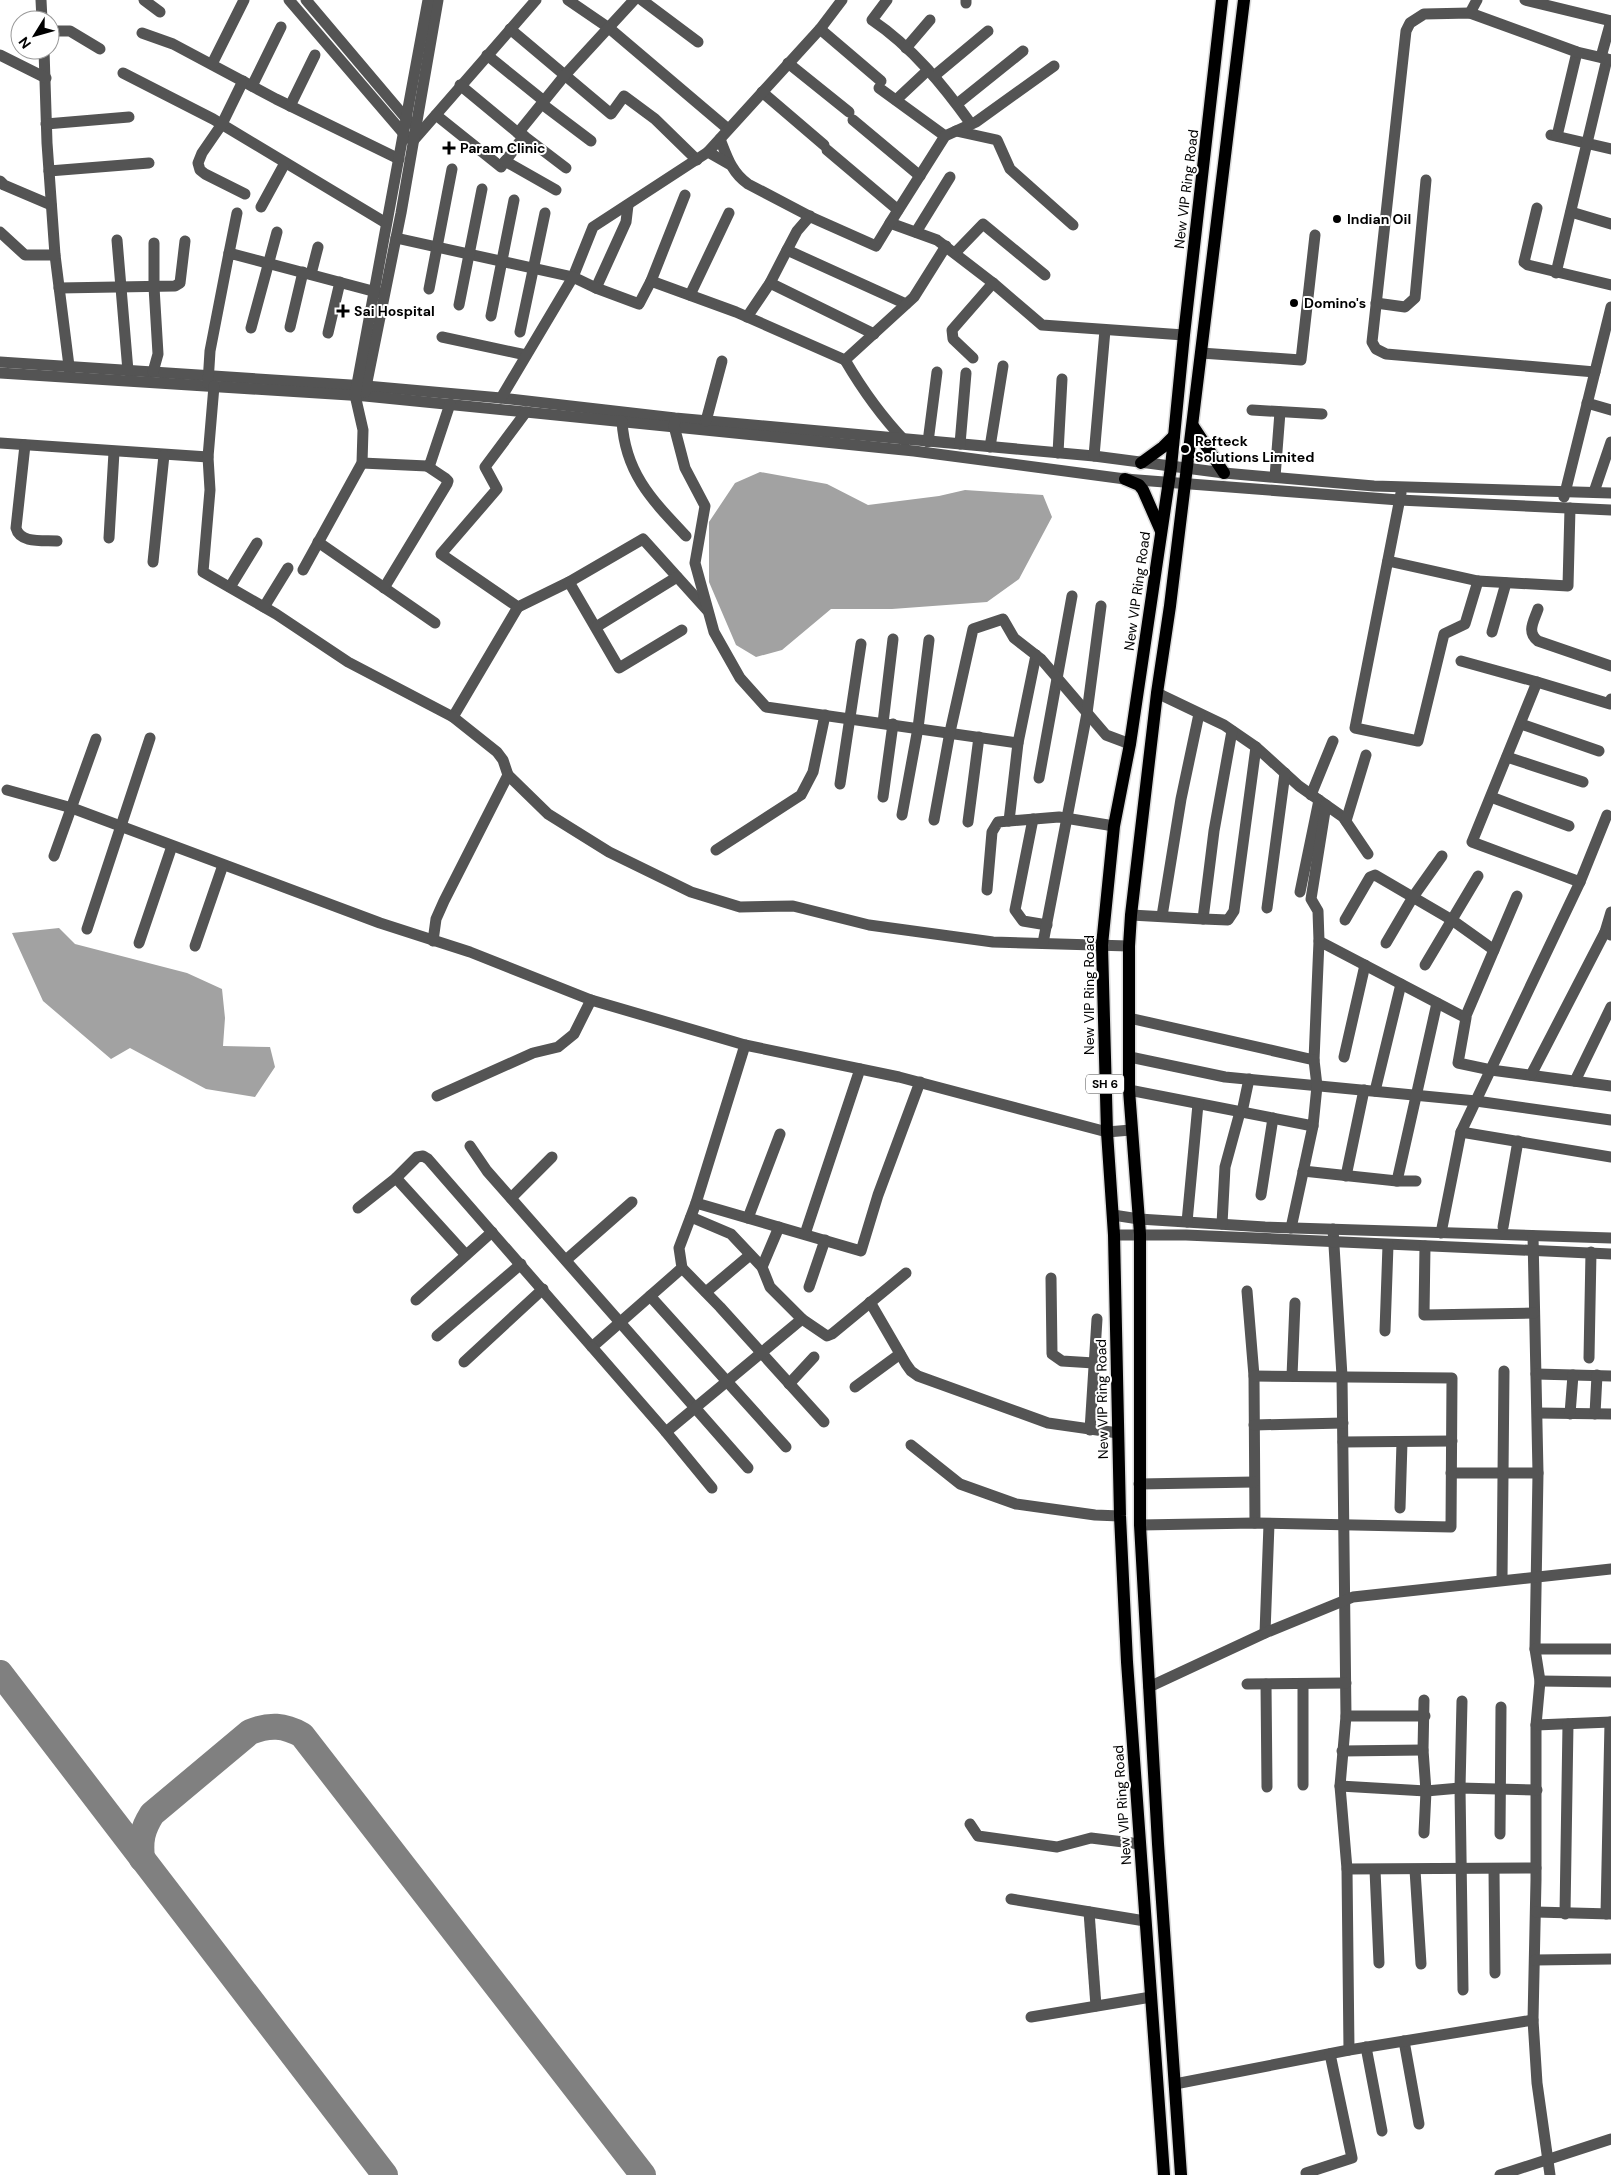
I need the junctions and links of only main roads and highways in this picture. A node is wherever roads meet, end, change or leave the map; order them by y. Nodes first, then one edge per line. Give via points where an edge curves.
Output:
1 (1222, 0) edge
2 (1244, 0) edge
3 (1207, 138) junction
4 (1227, 140) junction
5 (1190, 280) junction
6 (1210, 282) junction
7 (1192, 426) junction
8 (1174, 436) junction
9 (1141, 463) road end
10 (1224, 473) road end
11 (1124, 479) road end
12 (1162, 531) junction
13 (1176, 2100) junction
14 (1159, 2102) junction
15 (1164, 2175) edge
16 (1181, 2175) edge

1 - 3 main road, New VIP Ring Road / SH 6
2 - 4 main road, SH 6
3 - 4 main road
3 - 5 main road, New VIP Ring Road / SH 6
4 - 6 main road, SH 6
5 - 6 main road
5 - 8 main road, New VIP Ring Road / SH 6
6 - 7 main road, SH 6
7 - 10 main road
7 - 13 main road, SH 6 via 1157,693 1129,946 1129,1090 1140,1234 1140,1525
8 - 9 main road
8 - 12 main road, New VIP Ring Road / SH 6
11 - 12 main road via 1144,490
12 - 14 main road, New VIP Ring Road / SH 6 via 1130,744 1114,826 1102,945 1126,1662
13 - 14 main road
13 - 16 main road, SH 6
14 - 15 main road, New VIP Ring Road / SH 6

